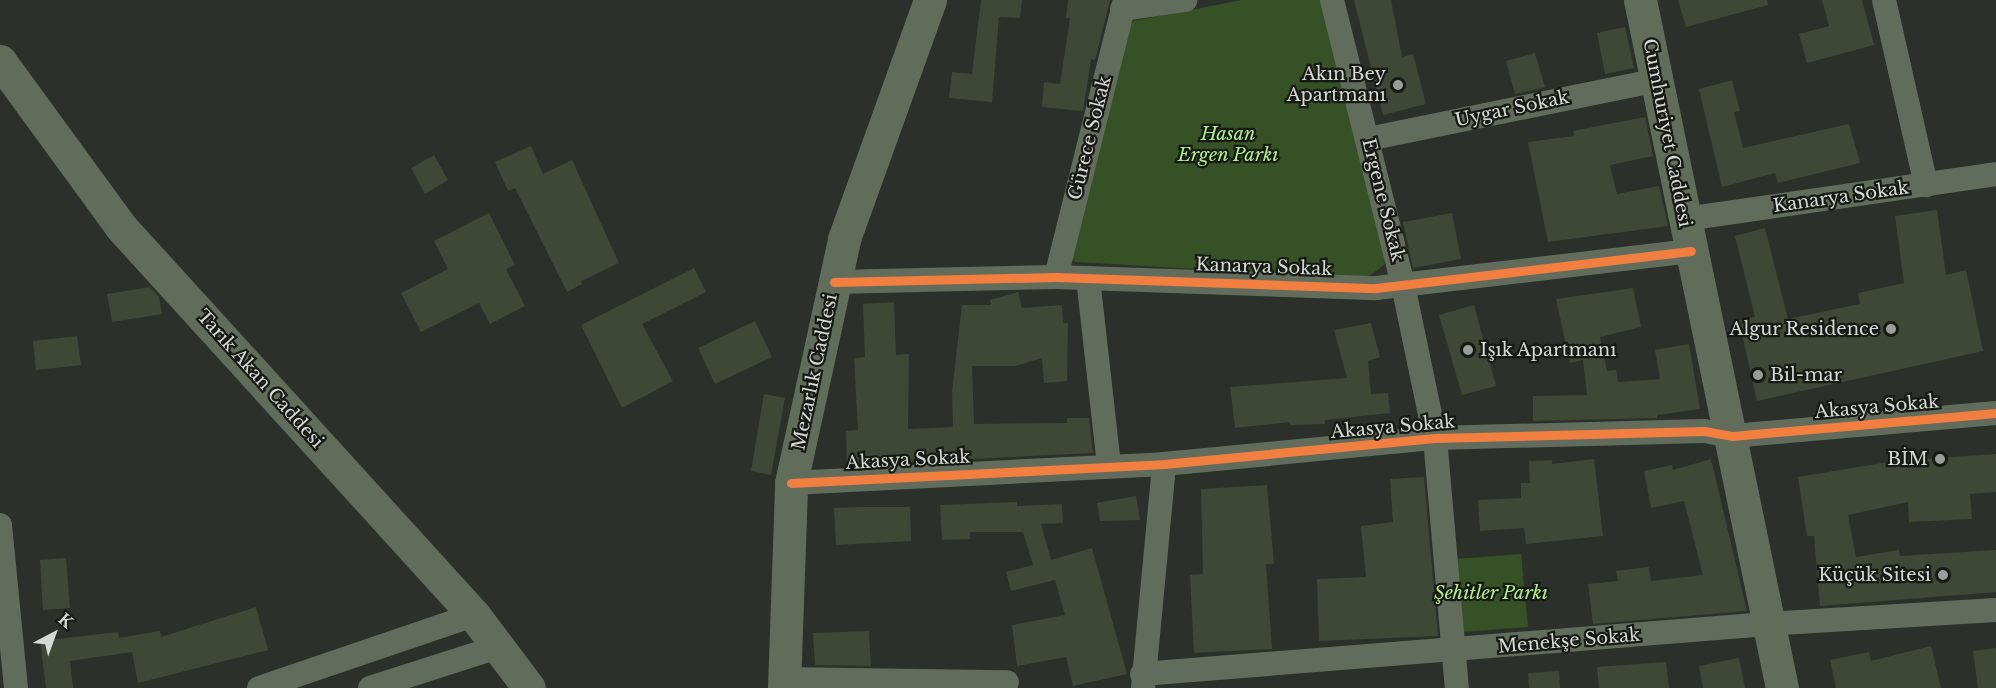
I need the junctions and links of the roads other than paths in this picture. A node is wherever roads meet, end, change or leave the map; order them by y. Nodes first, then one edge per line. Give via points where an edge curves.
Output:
1 (930, 0) edge
2 (1185, 0) edge
3 (1332, 0) edge
4 (1640, 0) edge
5 (1884, 0) edge
6 (1124, 5) edge
7 (0, 61) edge
8 (1657, 80) junction
9 (1368, 139) junction
10 (1996, 174) edge
11 (1926, 185) junction
12 (1685, 219) junction
13 (1691, 251) junction
14 (1056, 277) junction
15 (1088, 278) junction
16 (834, 282) junction
17 (1403, 285) junction
18 (1996, 412) edge
19 (1732, 436) junction
20 (1435, 438) junction
21 (1164, 464) junction
22 (1109, 466) junction
23 (791, 483) junction
24 (0, 525) edge
25 (1996, 610) edge
26 (474, 615) junction
27 (1767, 624) junction
28 (501, 646) junction
29 (1453, 651) junction
30 (1142, 681) edge
31 (1007, 682) dead end
32 (783, 683) edge
33 (16, 688) edge
34 (259, 688) edge
35 (370, 688) edge
36 (529, 688) edge
37 (1457, 688) edge
38 (1782, 688) edge

1 - 16 main road, Mezarlık Caddesi via 844,239
2 - 6 street
3 - 9 street, Ergene Sokak
4 - 8 main road, Cumhuriyet Caddesi
5 - 11 street
6 - 14 street, Gürece Sokak
7 - 26 main road, Tarık Akan Caddesi via 121,227
8 - 9 street, Uygar Sokak
8 - 12 main road, Cumhuriyet Caddesi
9 - 17 street, Ergene Sokak
10 - 11 street, Kanarya Sokak
11 - 12 street, Kanarya Sokak
12 - 13 main road, Cumhuriyet Caddesi
13 - 17 street, Kanarya Sokak
13 - 19 main road, Cumhuriyet Caddesi
14 - 15 street, Kanarya Sokak
14 - 16 street, Kanarya Sokak
15 - 17 street, Kanarya Sokak via 1376,288
15 - 22 street
16 - 23 main road, Mezarlık Caddesi
17 - 20 street, Ergene Sokak
18 - 19 street, Akasya Sokak
19 - 20 street, Akasya Sokak via 1704,431
19 - 27 main road, Cumhuriyet Caddesi
20 - 21 street, Akasya Sokak
20 - 29 street, Ergene Sokak
21 - 22 street, Akasya Sokak
21 - 30 street
22 - 23 street, Akasya Sokak
23 - 32 main road, Mezarlık Caddesi
24 - 33 street
25 - 27 street, Menekşe Sokak
26 - 28 main road, Tarık Akan Caddesi
26 - 34 street
27 - 29 street, Menekşe Sokak
27 - 38 main road, Cumhuriyet Caddesi
28 - 35 street
28 - 36 main road, Tarık Akan Caddesi
29 - 30 street, Menekşe Sokak
29 - 37 street, Ergene Sokak
31 - 32 street

